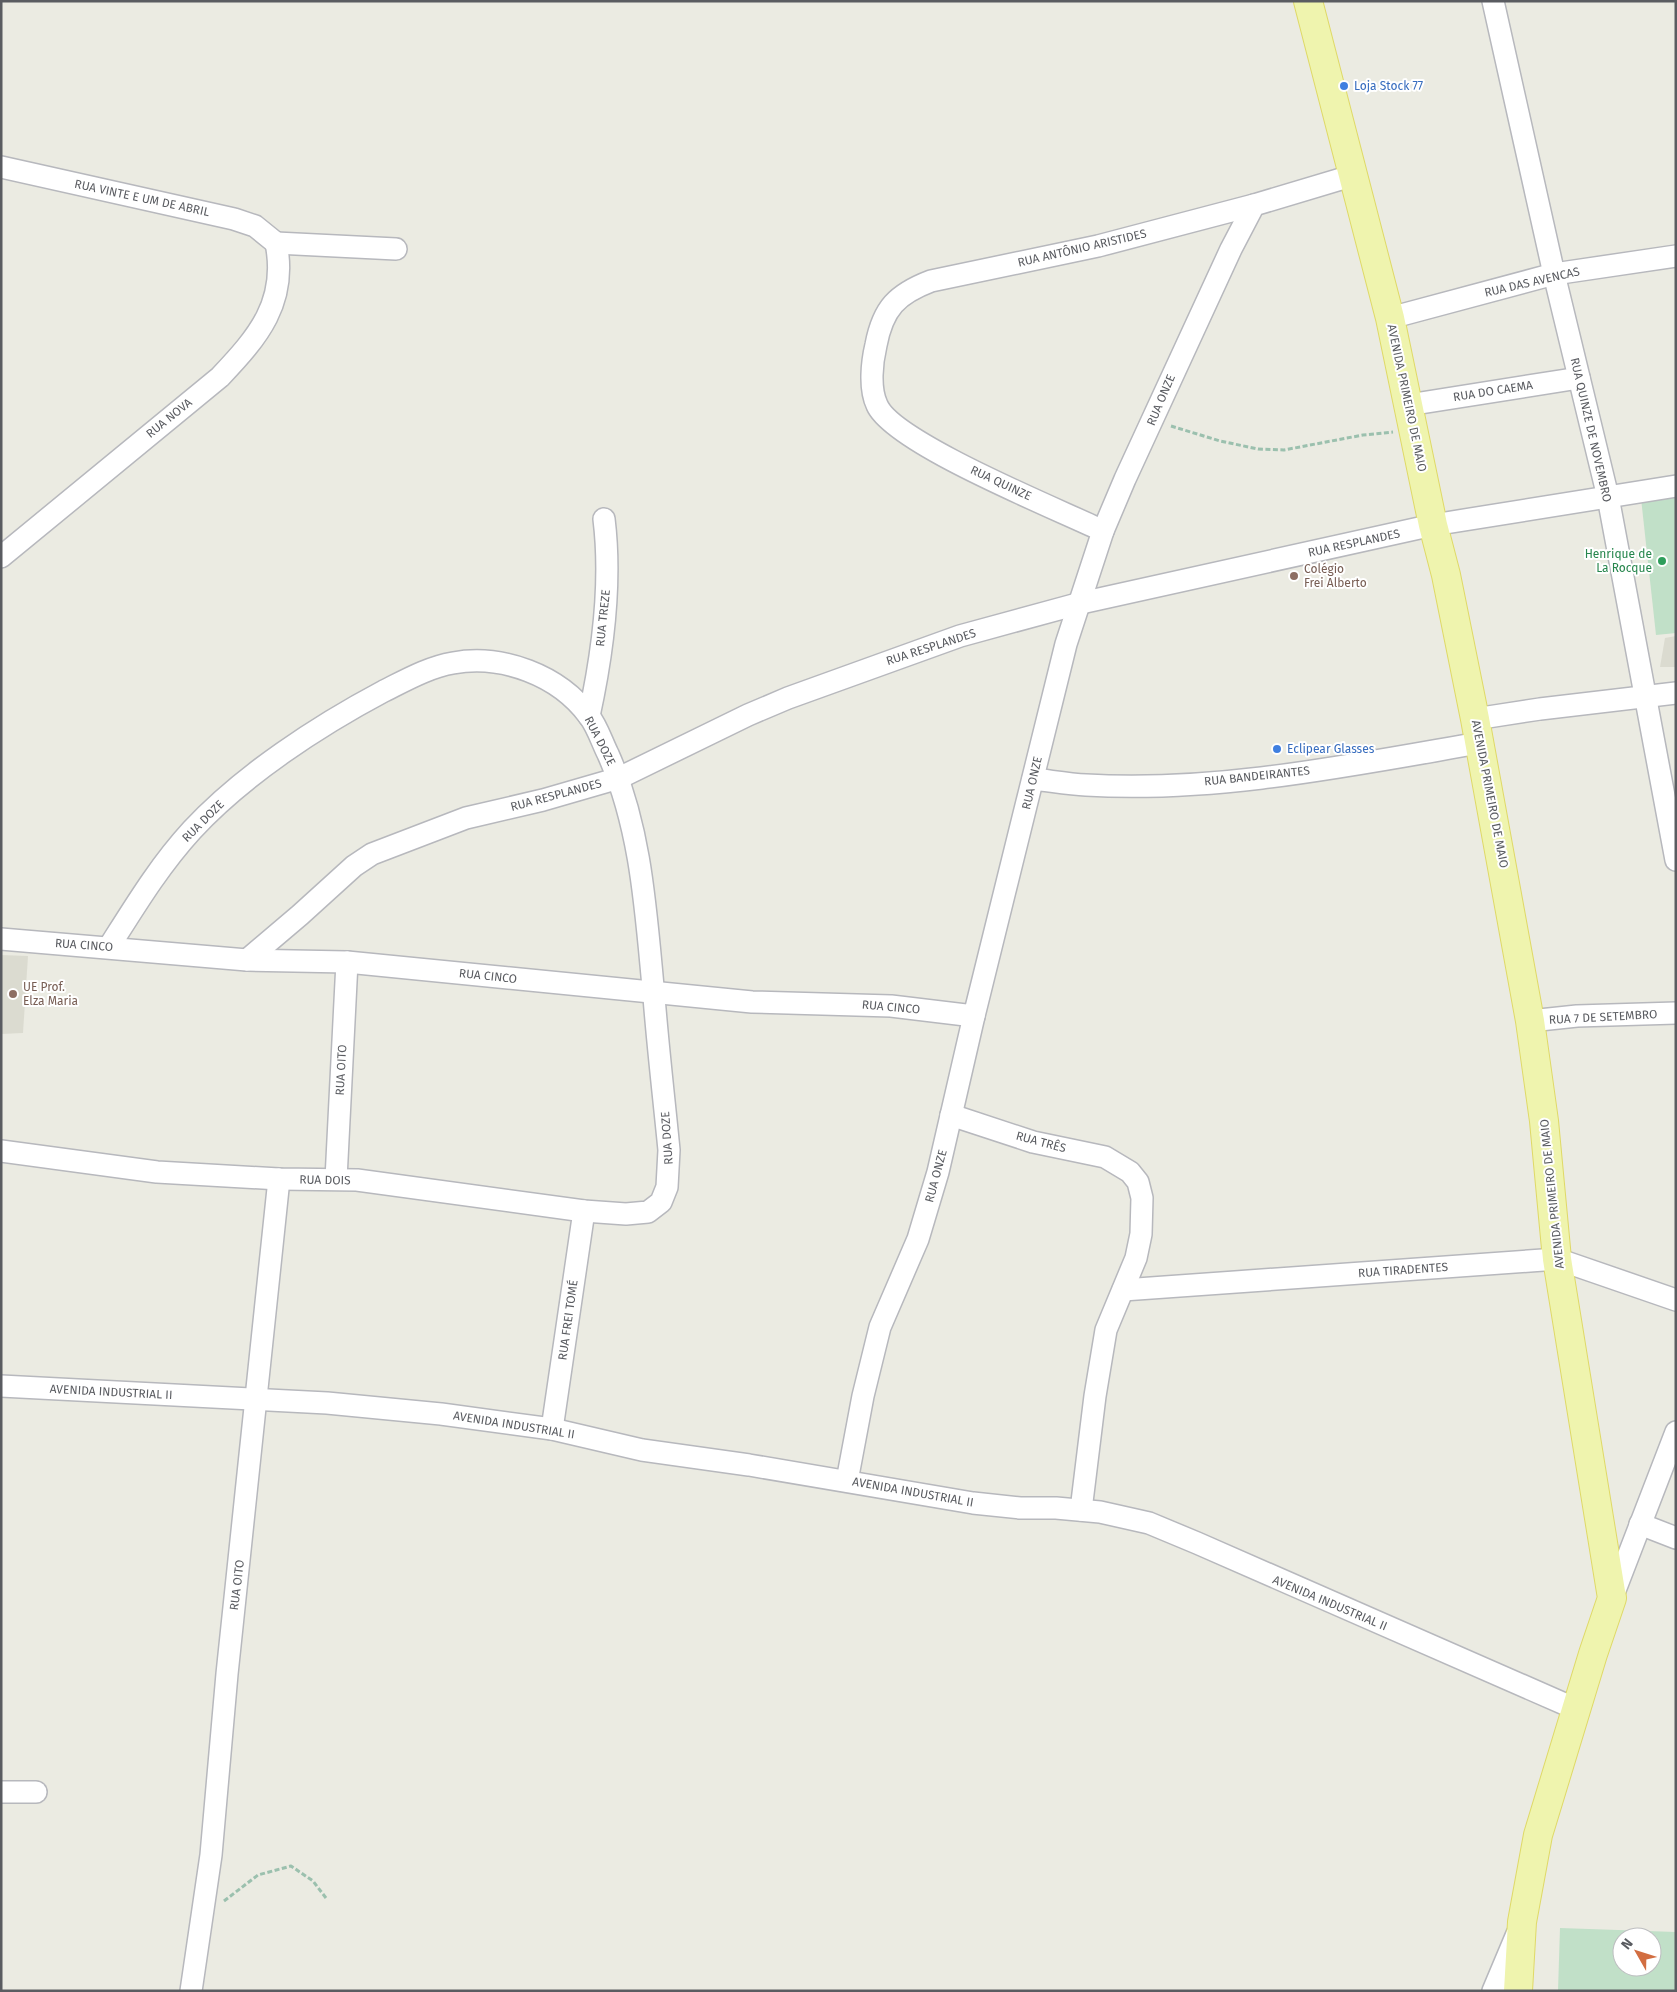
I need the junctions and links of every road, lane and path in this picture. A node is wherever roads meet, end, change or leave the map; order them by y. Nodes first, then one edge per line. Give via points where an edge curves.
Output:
1 (1308, 1) edge
2 (1493, 1) edge
3 (1, 167) edge
4 (1352, 176) junction
5 (1254, 205) junction
6 (276, 242) junction
7 (396, 249) dead end
8 (1676, 256) edge
9 (1554, 274) junction
10 (1390, 318) junction
11 (1579, 378) junction
12 (1410, 417) junction
13 (1153, 420) junction
14 (900, 430) joint
15 (1676, 486) edge
16 (1608, 497) junction
17 (604, 519) dead end
18 (1433, 525) junction
19 (1103, 531) junction
20 (1, 557) edge
21 (1081, 602) junction
22 (1676, 694) edge
23 (1647, 695) junction
24 (589, 716) junction
25 (1477, 731) junction
26 (619, 778) junction
27 (1033, 779) junction
28 (1676, 860) edge
29 (1, 940) edge
30 (110, 947) junction
31 (247, 960) junction
32 (347, 962) junction
33 (653, 992) junction
34 (1676, 1013) edge
35 (974, 1016) junction
36 (1530, 1021) junction
37 (950, 1115) junction
38 (1, 1151) edge
39 (279, 1179) junction
40 (336, 1179) junction
41 (584, 1211) junction
42 (648, 1212) joint
43 (1557, 1258) junction
44 (1123, 1290) junction
45 (1676, 1300) edge
46 (1, 1386) edge
47 (256, 1399) junction
48 (552, 1429) junction
49 (1676, 1432) edge
50 (846, 1481) junction
51 (1081, 1510) junction
52 (1640, 1524) junction
53 (1676, 1538) edge
54 (1612, 1598) junction
55 (1576, 1709) junction
56 (1, 1792) edge
57 (36, 1792) dead end
58 (326, 1898) dead end
59 (202, 1918) junction
60 (1522, 1922) junction
61 (191, 1991) edge
62 (1493, 1991) edge
63 (1518, 1991) edge

1 - 4 main road, AVENIDA PRIMEIRO DE MAIO
2 - 9 street, RUA QUINZE DE NOVEMBRO
3 - 6 street, RUA VINTE E UM DE ABRIL via 234,219 255,226
4 - 5 street
4 - 10 main road, AVENIDA PRIMEIRO DE MAIO
5 - 13 street, RUA ONZE
5 - 14 street, RUA ANTÔNIO ARISTIDES via 1098,246 932,281 911,289 894,301 880,324 873,360 877,405
6 - 7 street
6 - 20 street, RUA NOVA via 277,286 272,305 264,325 240,356 213,382
8 - 9 street, RUA DAS AVENCAS
9 - 10 street, RUA DAS AVENCAS
9 - 11 street, RUA QUINZE DE NOVEMBRO
10 - 12 main road, AVENIDA PRIMEIRO DE MAIO
11 - 12 street, RUA DO CAEMA
11 - 16 street, RUA QUINZE DE NOVEMBRO
12 - 13 path via 1363,435 1284,450 1258,449 1220,441
12 - 18 main road, AVENIDA PRIMEIRO DE MAIO
13 - 19 street, RUA ONZE
14 - 19 street, RUA QUINZE via 996,482
15 - 16 street, RUA RESPLANDES
16 - 18 street, RUA RESPLANDES
16 - 23 street, RUA QUINZE DE NOVEMBRO
17 - 24 street, RUA TREZE via 607,542 605,615
18 - 21 street, RUA RESPLANDES
18 - 25 main road, AVENIDA PRIMEIRO DE MAIO
19 - 21 street, RUA ONZE
21 - 26 street, RUA RESPLANDES via 960,636 797,694
21 - 27 street, RUA ONZE via 1066,644
22 - 23 street, RUA BANDEIRANTES
23 - 25 street, RUA BANDEIRANTES
23 - 28 street, RUA QUINZE DE NOVEMBRO
24 - 26 street, RUA DOZE
24 - 30 street, RUA DOZE via 564,691 541,675 517,667 473,661 451,663 403,681 360,704 272,760 221,802 157,872
25 - 27 street, RUA BANDEIRANTES via 1343,766 1222,781 1148,786 1086,785
25 - 36 main road, AVENIDA PRIMEIRO DE MAIO
26 - 31 street, RUA RESPLANDES via 466,818 372,854
26 - 33 street, RUA DOZE via 638,857
27 - 35 street, RUA ONZE
29 - 30 street, RUA CINCO
30 - 31 street, RUA CINCO
31 - 32 street, RUA CINCO
32 - 33 street, RUA CINCO
32 - 40 street, RUA OITO
33 - 35 street, RUA CINCO via 752,1002 891,1006
33 - 42 street, RUA DOZE via 669,1172 660,1202
34 - 36 street, RUA 7 DE SETEMBRO
35 - 37 street, RUA ONZE
36 - 43 main road, AVENIDA PRIMEIRO DE MAIO
37 - 44 street, RUA TRÊS via 1033,1142 1105,1157 1130,1172 1138,1182 1143,1214 1136,1258
37 - 50 street, RUA ONZE via 938,1172 918,1239 880,1327
38 - 39 street, RUA DOIS via 157,1172
39 - 40 street, RUA DOIS
39 - 47 street, RUA OITO
40 - 41 street, RUA DOIS
41 - 42 street, RUA DOIS
41 - 48 street, RUA FREI TOMÉ
43 - 44 street, RUA TIRADENTES
43 - 45 street, RUA TIRADENTES
43 - 54 main road, AVENIDA PRIMEIRO DE MAIO
44 - 51 street via 1106,1330
46 - 47 street, AVENIDA INDUSTRIAL II
47 - 48 street, AVENIDA INDUSTRIAL II via 382,1407
47 - 59 street, RUA OITO
48 - 50 street, AVENIDA INDUSTRIAL II via 642,1450
49 - 52 street
50 - 51 street, AVENIDA INDUSTRIAL II via 973,1503
51 - 55 street, AVENIDA INDUSTRIAL II via 1121,1515 1189,1540
52 - 53 street
52 - 54 street
54 - 55 main road
55 - 60 main road via 1538,1835
56 - 57 street
58 - 59 path via 313,1881 291,1866 258,1875
59 - 61 street, RUA OITO
60 - 62 street
60 - 63 main road

